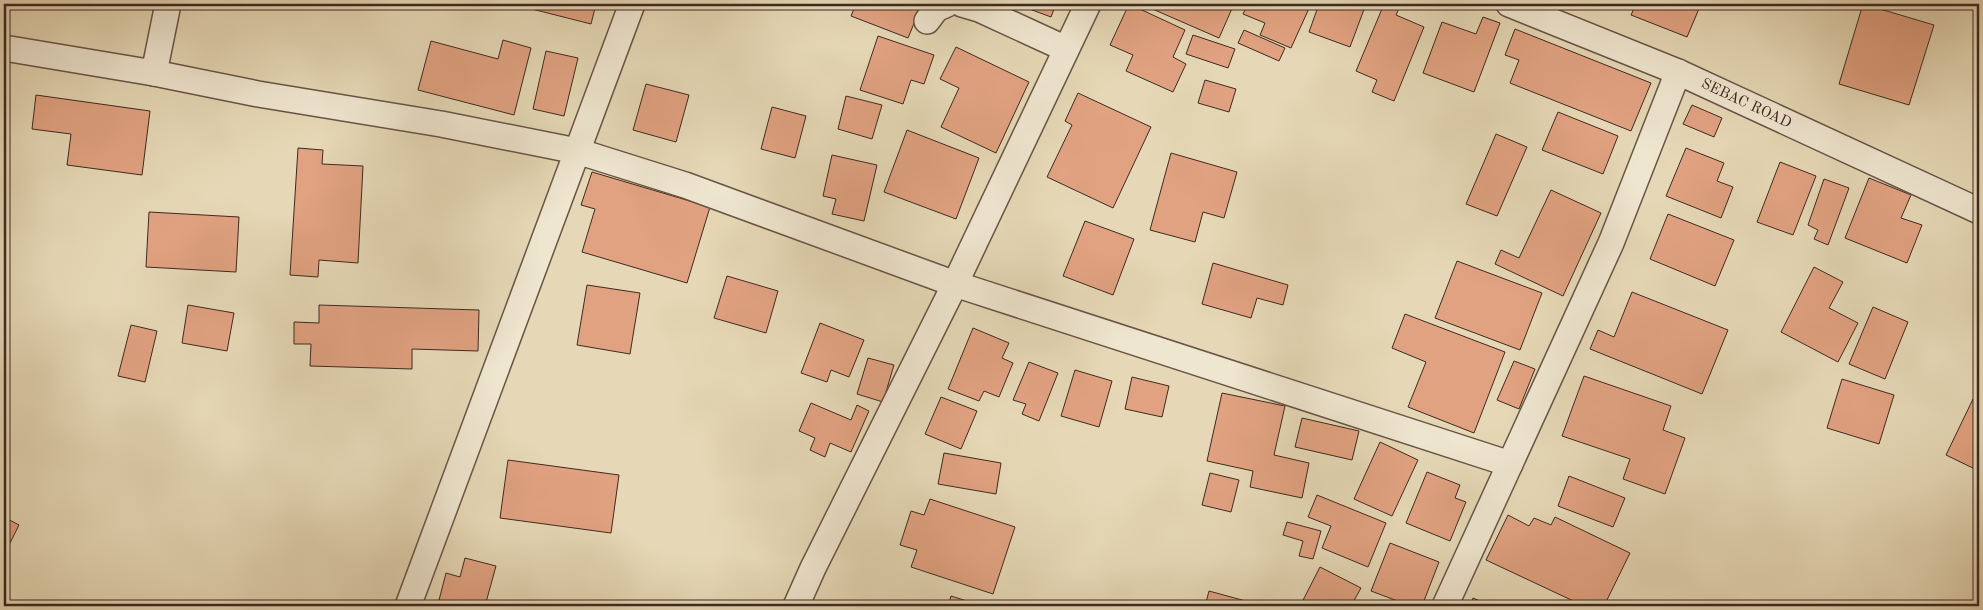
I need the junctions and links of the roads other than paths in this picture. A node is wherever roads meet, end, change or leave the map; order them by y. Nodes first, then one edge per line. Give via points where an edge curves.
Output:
1 (168, 4) edge
2 (632, 4) edge
3 (947, 4) edge
4 (962, 4) edge
5 (1088, 4) edge
6 (1509, 4) edge
7 (927, 21) dead end
8 (4, 48) edge
9 (1066, 50) junction
10 (1678, 72) junction
11 (154, 74) junction
12 (577, 151) junction
13 (1979, 211) edge
14 (954, 284) junction
15 (1510, 464) junction
16 (408, 606) edge
17 (796, 606) edge
18 (1446, 606) edge

1 - 11 street
2 - 12 street
3 - 7 street via 936,9
4 - 9 street
5 - 9 street
6 - 10 street, SEBAC ROAD
8 - 11 street
9 - 14 street
10 - 13 street, SEBAC ROAD
10 - 15 street via 1611,243
11 - 12 street
12 - 14 street via 685,185
12 - 16 street
14 - 15 street
14 - 17 street
15 - 18 street

